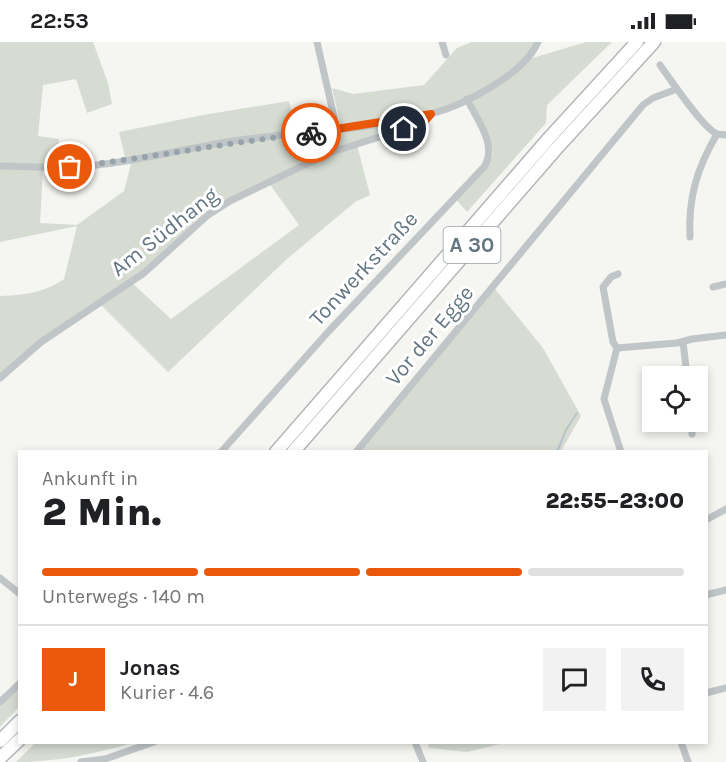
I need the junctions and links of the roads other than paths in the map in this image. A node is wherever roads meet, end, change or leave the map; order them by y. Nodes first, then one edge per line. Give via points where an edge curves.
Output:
1 (317, 42) edge
2 (442, 42) edge
3 (538, 42) edge
4 (637, 42) edge
5 (654, 42) edge
6 (446, 55) dead end
7 (660, 65) dead end
8 (677, 89) junction
9 (467, 99) junction
10 (431, 114) junction
11 (337, 130) junction
12 (717, 134) junction
13 (726, 135) edge
14 (0, 166) edge
15 (690, 237) dead end
16 (618, 274) dead end
17 (726, 284) edge
18 (713, 287) dead end
19 (726, 335) edge
20 (683, 342) junction
21 (617, 348) junction
22 (686, 366) edge
23 (0, 378) edge
24 (223, 450) edge
25 (278, 450) edge
26 (295, 450) edge
27 (358, 450) edge
28 (620, 450) edge
29 (726, 508) edge
30 (708, 519) edge
31 (0, 578) edge
32 (726, 591) edge
33 (18, 592) edge
34 (708, 595) edge
35 (18, 685) edge
36 (726, 688) edge
37 (708, 692) edge
38 (0, 702) edge
39 (18, 723) edge
40 (0, 741) edge
41 (18, 741) edge
42 (148, 744) edge
43 (416, 744) edge
44 (682, 744) edge
45 (0, 758) edge
46 (81, 762) edge
47 (423, 762) edge
48 (688, 762) edge

1 - 11 street
2 - 6 street
3 - 9 street via 527,59 497,83
4 - 25 highway, A 30
5 - 26 highway, A 30
7 - 8 street
8 - 12 street
8 - 27 street, Vor der Egge via 643,105
9 - 10 street
9 - 24 street, Tonwerkstraße via 489,144 489,158 484,166
10 - 11 street
10 - 23 street, Am Südhang via 423,123 328,153 230,201 208,215 144,273 40,342
11 - 14 street via 240,140 70,167
12 - 13 street
12 - 15 street via 690,201
16 - 21 street via 603,287
17 - 18 street
19 - 20 street
20 - 21 street
20 - 22 street
21 - 28 street via 604,399
29 - 30 street
31 - 33 street
32 - 34 street
35 - 38 street
36 - 37 street
39 - 40 highway
41 - 45 highway
42 - 46 street via 105,759
43 - 47 street
44 - 48 street

